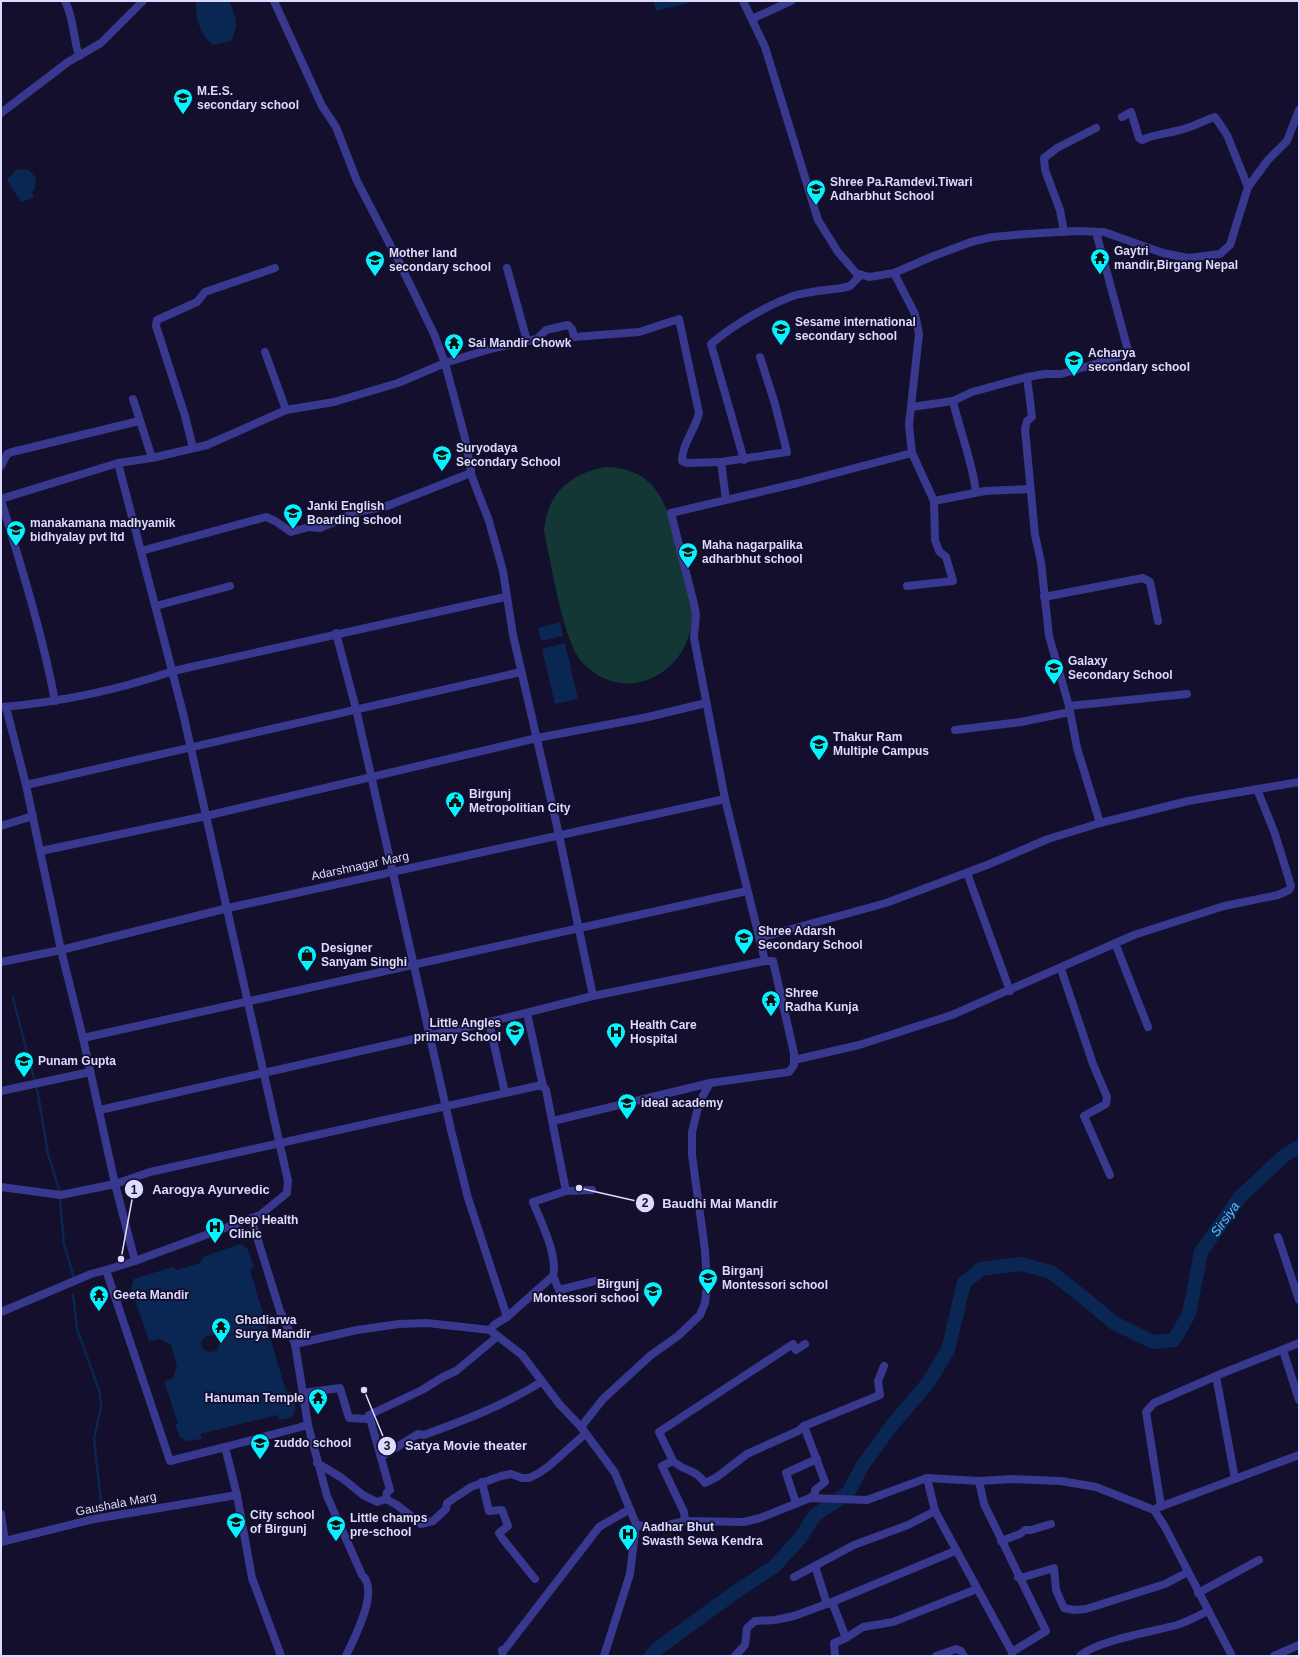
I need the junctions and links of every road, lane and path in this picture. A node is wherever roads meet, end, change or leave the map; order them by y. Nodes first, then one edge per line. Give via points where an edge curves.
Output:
1 (65, 1) edge
2 (274, 1) edge
3 (744, 1) edge
4 (791, 1) edge
5 (142, 2) edge
6 (752, 19) junction
7 (79, 56) junction
8 (1299, 110) edge
9 (1, 113) edge
10 (1122, 116) dead end
11 (1096, 128) dead end
12 (1248, 187) junction
13 (1064, 232) junction
14 (1096, 232) junction
15 (275, 268) dead end
16 (507, 268) dead end
17 (894, 273) junction
18 (861, 275) junction
19 (527, 341) junction
20 (265, 352) dead end
21 (760, 357) dead end
22 (445, 363) junction
23 (1027, 377) junction
24 (133, 399) dead end
25 (953, 400) junction
26 (912, 407) junction
27 (286, 410) junction
28 (139, 421) junction
29 (193, 448) junction
30 (912, 453) junction
31 (152, 458) junction
32 (744, 460) junction
33 (721, 462) junction
34 (118, 463) junction
35 (1, 466) edge
36 (471, 473) junction
37 (1030, 489) junction
38 (976, 492) junction
39 (1, 499) edge
40 (726, 500) junction
41 (934, 501) junction
42 (141, 551) junction
43 (230, 586) dead end
44 (907, 586) dead end
45 (506, 597) junction
46 (1044, 597) junction
47 (156, 606) junction
48 (1158, 621) dead end
49 (336, 633) junction
50 (173, 671) junction
51 (522, 672) junction
52 (1187, 694) dead end
53 (55, 700) junction
54 (706, 703) junction
55 (4, 707) edge
56 (356, 709) junction
57 (1069, 709) junction
58 (955, 730) dead end
59 (537, 738) junction
60 (190, 746) junction
61 (372, 778) junction
62 (1299, 782) edge
63 (26, 785) junction
64 (1256, 790) junction
65 (725, 800) junction
66 (33, 816) junction
67 (206, 816) junction
68 (1100, 823) junction
69 (1, 826) edge
70 (559, 835) junction
71 (41, 851) junction
72 (392, 871) junction
73 (967, 873) junction
74 (747, 891) junction
75 (228, 908) junction
76 (579, 927) junction
77 (759, 938) junction
78 (1115, 943) junction
79 (61, 950) junction
80 (765, 961) junction
81 (1, 962) edge
82 (414, 965) junction
83 (1060, 969) junction
84 (1010, 991) junction
85 (593, 996) junction
86 (248, 1001) junction
87 (526, 1013) junction
88 (489, 1022) junction
89 (1148, 1027) dead end
90 (429, 1035) junction
91 (83, 1038) junction
92 (794, 1060) junction
93 (90, 1072) junction
94 (264, 1072) junction
95 (710, 1083) junction
96 (543, 1086) junction
97 (1, 1091) edge
98 (504, 1093) junction
99 (446, 1106) junction
100 (100, 1110) junction
101 (553, 1121) junction
102 (280, 1142) junction
103 (1110, 1175) dead end
104 (115, 1184) junction
105 (1, 1187) edge
106 (592, 1190) dead end
107 (566, 1191) junction
108 (251, 1218) junction
109 (1278, 1238) dead end
110 (135, 1261) junction
111 (106, 1270) junction
112 (553, 1276) junction
113 (595, 1281) dead end
114 (1299, 1300) edge
115 (1, 1312) edge
116 (507, 1317) junction
117 (490, 1330) junction
118 (498, 1336) junction
119 (1299, 1343) edge
120 (295, 1344) junction
121 (805, 1344) dead end
122 (1283, 1350) junction
123 (884, 1366) dead end
124 (1216, 1376) junction
125 (541, 1382) junction
126 (303, 1393) junction
127 (1299, 1400) edge
128 (369, 1419) junction
129 (308, 1425) junction
130 (804, 1426) junction
131 (583, 1430) junction
132 (225, 1447) junction
133 (380, 1454) junction
134 (1299, 1455) edge
135 (817, 1459) junction
136 (673, 1461) junction
137 (317, 1463) junction
138 (927, 1478) junction
139 (1235, 1479) junction
140 (979, 1481) junction
141 (482, 1482) junction
142 (237, 1495) junction
143 (813, 1497) junction
144 (386, 1499) junction
145 (796, 1503) junction
146 (1157, 1508) junction
147 (630, 1509) junction
148 (935, 1511) junction
149 (1, 1514) edge
150 (684, 1522) junction
151 (636, 1524) junction
152 (1051, 1524) dead end
153 (1001, 1541) junction
154 (3, 1542) edge
155 (955, 1551) junction
156 (1259, 1560) dead end
157 (815, 1566) junction
158 (1188, 1572) junction
159 (794, 1577) dead end
160 (1018, 1577) junction
161 (535, 1578) dead end
162 (977, 1589) junction
163 (1198, 1593) junction
164 (830, 1603) junction
165 (1208, 1611) junction
166 (846, 1638) junction
167 (1299, 1645) edge
168 (1012, 1654) edge
169 (281, 1656) edge
170 (346, 1656) edge
171 (503, 1656) edge
172 (604, 1656) edge
173 (735, 1656) edge
174 (835, 1656) edge
175 (936, 1656) edge
176 (964, 1656) edge
177 (1080, 1656) edge
178 (1232, 1656) edge
179 (1274, 1656) edge

1 - 7 street via 70,9
2 - 22 street via 336,127 357,181 434,334
3 - 6 street
4 - 6 street
5 - 7 street via 101,43
6 - 18 street via 765,47 818,220 838,252 856,273
7 - 9 street
8 - 12 street via 1287,141 1268,160
10 - 12 street via 1131,112 1142,140 1162,132 1194,126 1215,116 1227,135
11 - 13 street via 1057,148 1044,158
12 - 14 street via 1230,245 1220,254 1188,258 1163,253 1104,232
13 - 14 street
13 - 17 street via 992,237 971,242
14 - 23 street via 1129,354 1061,374
15 - 29 street via 205,292 198,302 157,320 156,326
16 - 19 street
17 - 18 street via 869,277
17 - 26 street via 915,314 919,334
18 - 32 street via 850,286 796,296 768,308 722,334 711,344
19 - 22 street
19 - 33 street via 537,339 546,330 568,325 574,337 616,335 639,332 679,319 699,413 685,445 682,461
20 - 27 street
21 - 32 street via 787,452
22 - 27 street via 398,384 334,402
22 - 36 street via 465,438
23 - 25 street via 972,392
23 - 37 street via 1032,417 1027,421 1025,429
24 - 28 street
25 - 26 street
25 - 38 street via 972,466
26 - 30 street via 909,425
27 - 29 street via 220,440
28 - 31 street
28 - 35 street via 12,452 7,454
29 - 31 street
30 - 40 street
30 - 41 street
31 - 34 street
32 - 33 street
33 - 40 street
34 - 39 street
34 - 42 street
36 - 42 street via 387,506 357,512 320,528 309,527 290,532 266,517
36 - 45 street via 489,521 503,571
37 - 38 street
37 - 46 street
38 - 41 street
39 - 53 street via 48,663
40 - 54 street via 672,513 696,615 694,638
41 - 44 street via 935,540 939,551 946,557 952,581
42 - 47 street
43 - 47 street
45 - 49 street
45 - 51 street
46 - 48 street via 1144,578 1150,582
46 - 57 street via 1049,636
47 - 50 street
49 - 50 street
49 - 56 street
50 - 53 street via 142,681
50 - 60 street
51 - 56 street
51 - 59 street
52 - 57 street
53 - 55 street
54 - 59 street
54 - 65 street
55 - 63 street
56 - 60 street
56 - 61 street
57 - 58 street via 1021,722
57 - 68 street via 1081,762
59 - 61 street
59 - 70 street
60 - 63 street
60 - 67 street
61 - 67 street
61 - 72 street
62 - 64 street
63 - 66 street
64 - 68 street via 1188,801
64 - 78 street via 1275,834 1291,886 1289,890 1278,895 1216,908
65 - 70 street, Adarshnagar Marg
65 - 74 street
66 - 69 street
66 - 71 street
67 - 71 street
67 - 75 street
68 - 73 street via 1048,839
70 - 72 street, Adarshnagar Marg
70 - 76 street
71 - 79 street
72 - 75 street, Adarshnagar Marg
72 - 82 street
73 - 77 street via 886,903
73 - 84 street
74 - 76 street
74 - 77 street
75 - 79 street, Adarshnagar Marg
75 - 86 street
76 - 82 street
76 - 85 street
77 - 80 street
78 - 83 street
78 - 89 street
79 - 81 street, Adarshnagar Marg
79 - 91 street
80 - 85 street
80 - 92 street via 772,961
82 - 86 street
82 - 90 street
83 - 84 street
83 - 103 street via 1107,1097 1106,1104 1084,1116
84 - 92 street via 952,1015 859,1045
85 - 87 street
86 - 91 street
86 - 94 street
87 - 88 street
87 - 96 street
88 - 90 street
88 - 98 street
90 - 94 street
90 - 99 street
91 - 93 street
92 - 95 street via 789,1072
93 - 97 street
93 - 100 street
94 - 100 street
94 - 102 street
95 - 101 street
95 - 131 street via 699,1103 692,1132 692,1155 705,1250 705,1303 700,1315 678,1336 651,1355 603,1399
96 - 98 street
96 - 101 street
98 - 99 street
99 - 102 street
99 - 116 street via 468,1198
100 - 104 street
101 - 107 street
102 - 104 street via 150,1172
102 - 108 street via 288,1181 287,1193 260,1215
104 - 105 street via 58,1195
104 - 110 street
106 - 107 street
107 - 112 street via 533,1202 551,1249 555,1269
108 - 110 street
108 - 120 street via 280,1311
109 - 114 street
110 - 111 street
111 - 115 street
111 - 132 street via 170,1461
112 - 113 street via 559,1290
112 - 116 street
116 - 117 street
117 - 118 street
117 - 120 street via 400,1324 357,1330
118 - 125 street via 522,1355
118 - 128 street via 456,1371 369,1415
119 - 122 street
120 - 126 street
121 - 136 street via 796,1350 793,1344 659,1432
122 - 124 street
122 - 127 street
123 - 130 street via 878,1381 880,1395
124 - 139 street
124 - 146 street via 1154,1403 1146,1412
125 - 131 street
125 - 133 street via 474,1416 424,1435 418,1434 384,1455
126 - 128 street via 340,1388 349,1418
126 - 129 street
128 - 133 street
129 - 132 street
129 - 137 street
130 - 135 street
130 - 136 street via 747,1454 705,1483 700,1476
131 - 141 street via 549,1466 529,1478 506,1475
131 - 147 street via 615,1473
132 - 142 street
133 - 144 street via 390,1490
134 - 139 street
135 - 143 street via 825,1482 815,1490
135 - 145 street via 786,1472
136 - 150 street via 662,1466 684,1512
137 - 144 street via 363,1495 377,1502
137 - 170 street via 327,1496 368,1587 367,1608
138 - 140 street
138 - 143 street via 867,1500
138 - 148 street
139 - 146 street
140 - 146 street via 1062,1481 1096,1486
140 - 153 street via 984,1504
141 - 144 street via 447,1503 446,1509 433,1521 421,1524
141 - 161 street via 489,1511 502,1510 508,1526 499,1533
142 - 154 street, Gaushala Marg via 94,1519
142 - 169 street via 252,1578
143 - 145 street
145 - 150 street via 744,1522
146 - 158 street
147 - 151 street
147 - 171 street via 599,1527 549,1594 502,1650
148 - 155 street
148 - 157 street via 908,1525 854,1545
149 - 154 street
150 - 151 street via 651,1529
151 - 172 street via 630,1574
152 - 153 street via 1025,1530
153 - 160 street
155 - 162 street
155 - 164 street
156 - 163 street
157 - 159 street
157 - 164 street
158 - 160 street via 1165,1584 1086,1609 1074,1610 1064,1608 1056,1590 1054,1568
158 - 163 street
160 - 168 street via 1046,1631
162 - 166 street via 893,1622 863,1627
162 - 168 street
163 - 165 street
164 - 166 street
164 - 173 street via 794,1616 755,1621 747,1628 745,1645
165 - 177 street via 1179,1625 1104,1645 1086,1651
165 - 178 street
166 - 174 street via 834,1643
167 - 179 street
175 - 176 street via 956,1649

